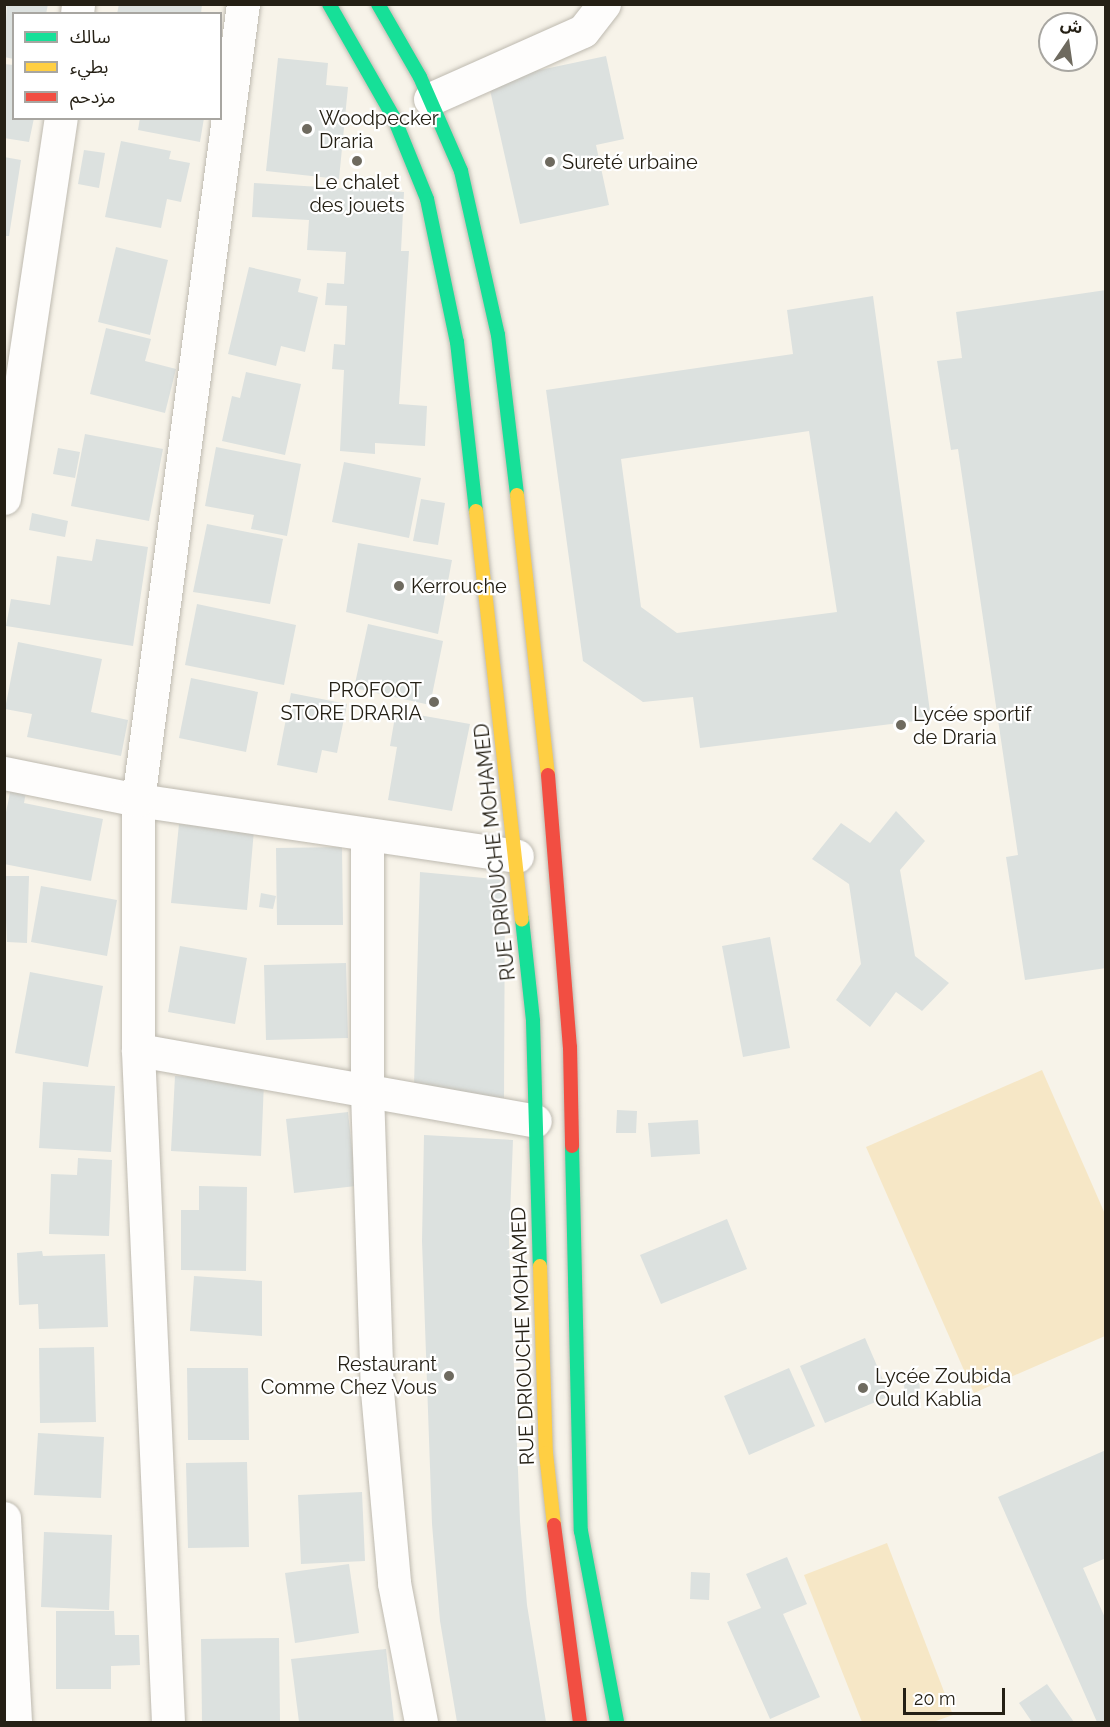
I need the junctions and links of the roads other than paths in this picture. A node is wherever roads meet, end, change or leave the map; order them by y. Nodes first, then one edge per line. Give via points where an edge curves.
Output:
1 (243, 4) edge
2 (329, 4) edge
3 (378, 4) edge
4 (604, 4) edge
5 (430, 99) junction
6 (61, 120) edge
7 (4, 498) edge
8 (4, 773) edge
9 (138, 800) junction
10 (367, 836) junction
11 (517, 856) junction
12 (138, 1050) junction
13 (367, 1092) junction
14 (535, 1121) junction
15 (4, 1518) edge
16 (15, 1722) edge
17 (168, 1722) edge
18 (421, 1722) edge
19 (580, 1722) edge
20 (617, 1722) edge

1 - 9 street
2 - 11 main road, RUE DRIOUCHE MOHAMED via 394,118 439,240 457,342
3 - 5 main road
4 - 5 street via 583,31
5 - 20 main road via 461,171 473,211 498,335 544,730 570,1047 577,1478 588,1583
6 - 7 street
8 - 9 street
9 - 10 street
9 - 12 street
10 - 11 street
10 - 13 street
11 - 14 main road, RUE DRIOUCHE MOHAMED via 533,1021
12 - 13 street
12 - 17 street
13 - 14 street
13 - 18 street via 377,1390 394,1583
14 - 19 main road, RUE DRIOUCHE MOHAMED via 546,1453 568,1652
15 - 16 street

